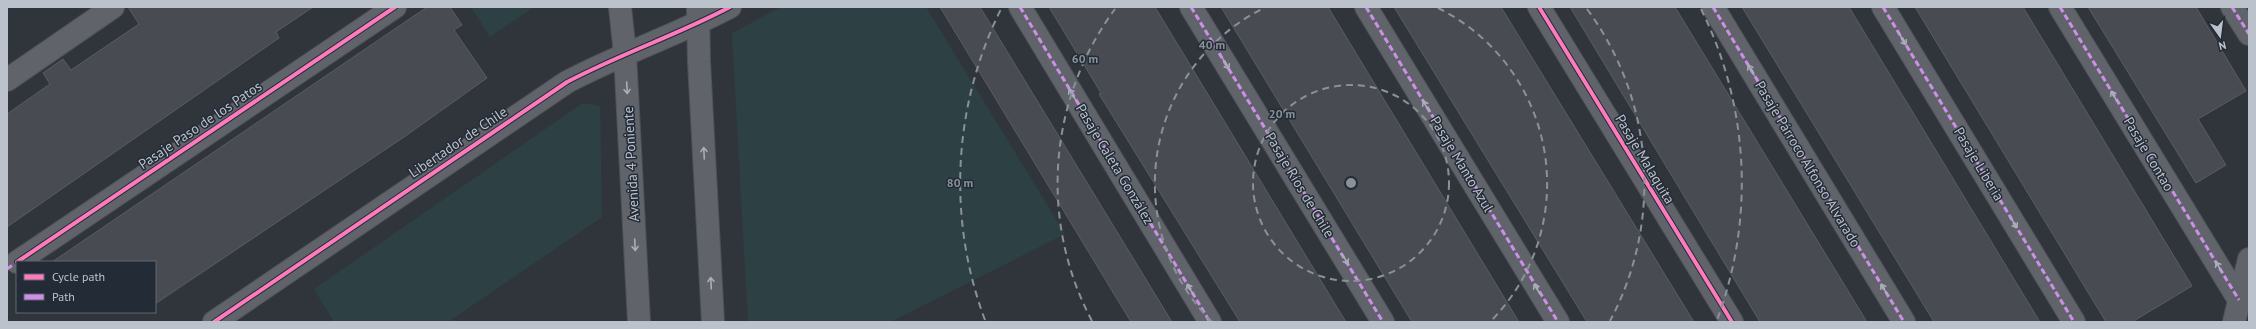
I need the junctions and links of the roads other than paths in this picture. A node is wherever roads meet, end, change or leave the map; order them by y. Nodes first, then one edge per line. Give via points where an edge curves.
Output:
1 (113, 7) edge
2 (395, 7) edge
3 (620, 7) edge
4 (730, 7) edge
5 (1020, 7) edge
6 (1191, 7) edge
7 (1366, 7) edge
8 (1539, 7) edge
9 (1712, 7) edge
10 (1883, 7) edge
11 (2060, 7) edge
12 (2232, 7) edge
13 (698, 15) edge
14 (2249, 34) edge
15 (625, 54) junction
16 (7, 80) edge
17 (2249, 259) edge
18 (18, 261) edge
19 (16, 263) edge
20 (7, 269) edge
21 (2239, 300) junction
22 (214, 322) edge
23 (639, 322) edge
24 (714, 322) edge
25 (1210, 322) edge
26 (1383, 322) edge
27 (1558, 322) edge
28 (1732, 322) edge
29 (1904, 322) edge
30 (2074, 322) edge
31 (2234, 322) edge

1 - 16 street
2 - 18 street, Pasaje Paso de los Patos
3 - 15 street, Avenida 4 Poniente
4 - 13 street, Libertador de Chile
25 -> 5 street, Pasaje Caleta González
6 -> 26 street, Pasaje Ríos de Chile
27 -> 7 street, Pasaje Manto Azul
8 - 28 street, Pasaje Malaquita
29 -> 9 street, Pasaje Párroco Alfonso Alvarado
10 -> 30 street, Pasaje Liberia
21 -> 11 street, Pasaje Contao
12 - 14 street
13 - 15 street, Libertador de Chile
24 -> 13 street
15 - 22 street, Libertador de Chile via 567,82
15 -> 23 street, Avenida 4 Poniente
17 - 21 street
19 - 20 street, Pasaje Paso de los Patos
21 - 31 street

